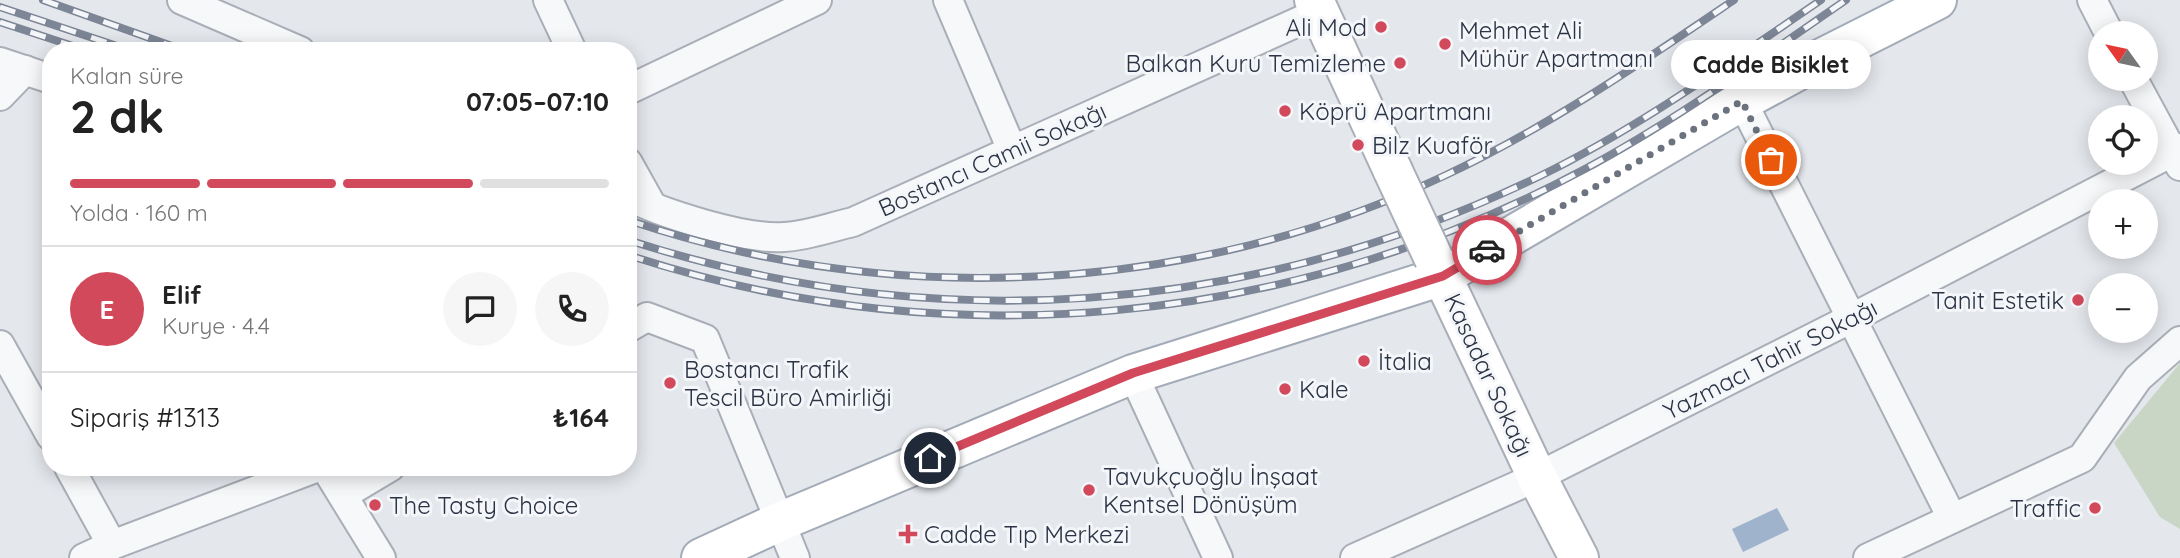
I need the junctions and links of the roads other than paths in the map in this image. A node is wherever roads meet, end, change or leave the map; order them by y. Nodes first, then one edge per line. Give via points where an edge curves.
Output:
1 (182, 0) edge
2 (548, 0) edge
3 (817, 0) edge
4 (948, 0) edge
5 (1937, 0) edge
6 (2092, 0) edge
7 (1326, 4) edge
8 (2103, 21) edge
9 (279, 42) edge
10 (568, 42) edge
11 (25, 70) edge
12 (637, 86) edge
13 (2140, 91) edge
14 (0, 96) edge
15 (1742, 101) junction
16 (1012, 150) junction
17 (2177, 155) edge
18 (640, 201) edge
19 (1438, 267) junction
20 (1850, 319) junction
21 (638, 322) edge
22 (2180, 341) edge
23 (0, 345) edge
24 (1133, 373) junction
25 (42, 420) edge
26 (74, 476) edge
27 (294, 476) edge
28 (331, 476) edge
29 (375, 476) edge
30 (1537, 477) junction
31 (343, 495) junction
32 (1952, 518) junction
33 (779, 522) junction
34 (112, 545) junction
35 (84, 558) edge
36 (381, 558) edge
37 (701, 558) edge
38 (795, 558) edge
39 (1218, 558) edge
40 (1355, 558) edge
41 (1579, 558) edge
42 (1868, 558) edge

1 - 9 street
2 - 10 street
3 - 12 street
4 - 16 street
5 - 15 main road
6 - 8 street
7 - 16 street, Bostancı Camii Sokağı
7 - 19 main road, Kasadar Sokağı, bridge via 1393,171
11 - 14 street
13 - 17 street
15 - 19 main road
15 - 20 street
16 - 18 street, Bostancı Camii Sokağı via 853,222 785,237 754,236
17 - 20 street, Yazmacı Tahir Sokağı
19 - 24 main road
19 - 30 main road, Kasadar Sokağı
20 - 30 street, Yazmacı Tahir Sokağı
20 - 32 street
21 - 33 street via 705,339
22 - 32 street via 2138,378 2082,458
23 - 25 street
24 - 33 main road
24 - 39 street
26 - 34 street
27 - 34 street
28 - 31 street
29 - 31 street
30 - 40 street, Yazmacı Tahir Sokağı
30 - 41 main road, Kasadar Sokağı
31 - 36 street
32 - 42 street
33 - 37 main road
33 - 38 street
34 - 35 street

